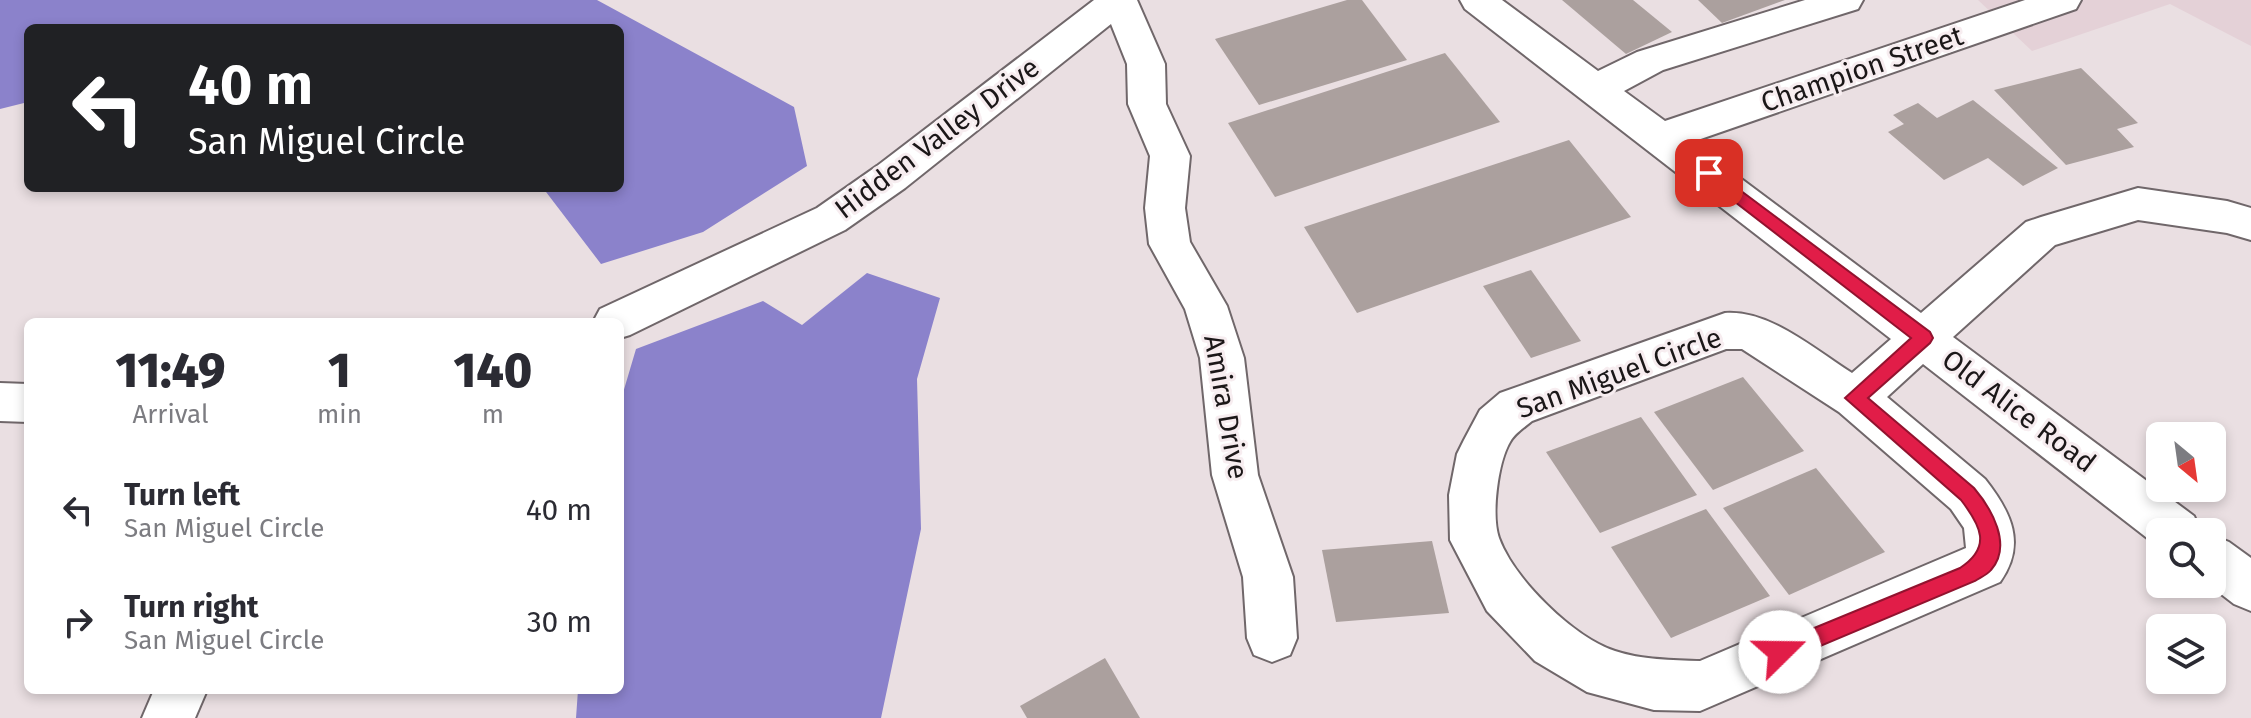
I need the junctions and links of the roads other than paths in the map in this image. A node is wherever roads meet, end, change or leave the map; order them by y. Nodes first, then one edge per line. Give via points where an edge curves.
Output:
1 (1118, 0) edge
2 (1478, 0) edge
3 (1845, 0) edge
4 (2063, 0) edge
5 (1597, 88) junction
6 (1662, 137) junction
7 (2251, 224) edge
8 (623, 318) edge
9 (1924, 338) junction
10 (1855, 398) junction
11 (0, 402) edge
12 (24, 403) edge
13 (2159, 518) edge
14 (2226, 569) edge
15 (2251, 588) edge
16 (1272, 638) dead end
17 (179, 694) edge
18 (168, 718) edge

1 - 8 street, Hidden Valley Drive via 831,219
1 - 16 street, Amira Drive via 1146,64 1147,104 1170,156 1165,208 1170,244 1206,306 1222,358 1235,475 1268,577
2 - 5 street, Old Alice Road
3 - 5 street via 1650,61
4 - 6 street, Champion Street
5 - 6 street, Old Alice Road
6 - 9 street, Old Alice Road
7 - 9 street via 2138,204 2041,233
9 - 10 street
9 - 13 street, Old Alice Road
10 - 10 street, San Miguel Circle via 1968,494 1982,512 1991,544 1984,564 1700,686 1654,685 1605,674 1553,644 1505,594 1474,540 1473,495 1480,454 1496,424 1531,401 1725,331 1742,330
11 - 12 street
14 - 15 street
17 - 18 street

